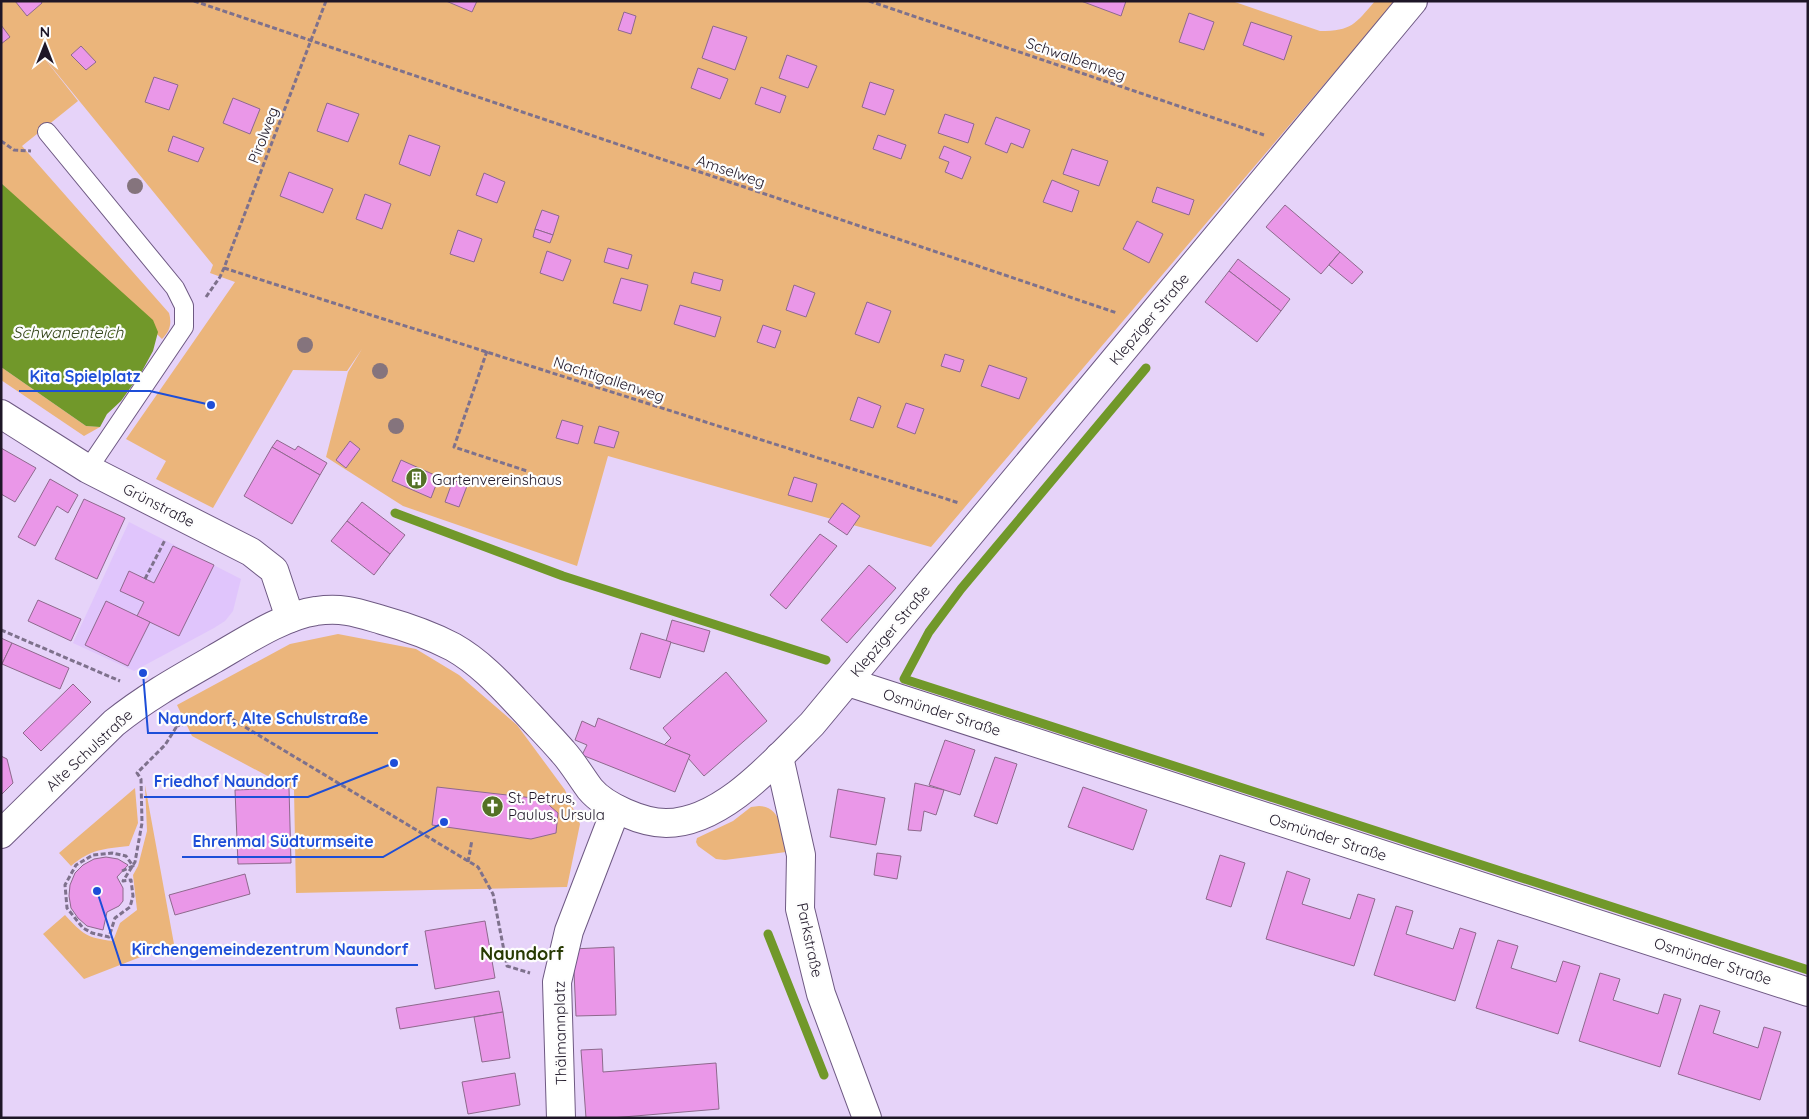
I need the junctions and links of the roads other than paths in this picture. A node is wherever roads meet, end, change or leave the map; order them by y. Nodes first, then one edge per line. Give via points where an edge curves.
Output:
1 (1413, 1) edge
2 (47, 132) dead end
3 (1, 414) edge
4 (88, 469) junction
5 (290, 618) junction
6 (848, 682) junction
7 (779, 757) junction
8 (616, 809) junction
9 (1, 834) edge
10 (1808, 992) edge
11 (561, 1118) edge
12 (867, 1118) edge

1 - 6 street, Klepziger Straße
2 - 4 lane via 174,288 184,306 184,327
3 - 4 street, Grünstraße
4 - 5 street, Grünstraße via 251,552 274,570
5 - 8 street, Klepziger Straße via 315,611 345,609 413,628 455,648 493,676 563,752 592,791
5 - 9 street, Alte Schulstraße via 157,691 131,709
6 - 7 street, Klepziger Straße
6 - 10 street, Osmünder Straße
7 - 8 street, Klepziger Straße via 745,789 713,811 690,819 666,823 640,819
7 - 12 street, Parkstraße via 801,855 800,909 821,994
8 - 11 street, Thälmannplatz via 569,931 557,982

